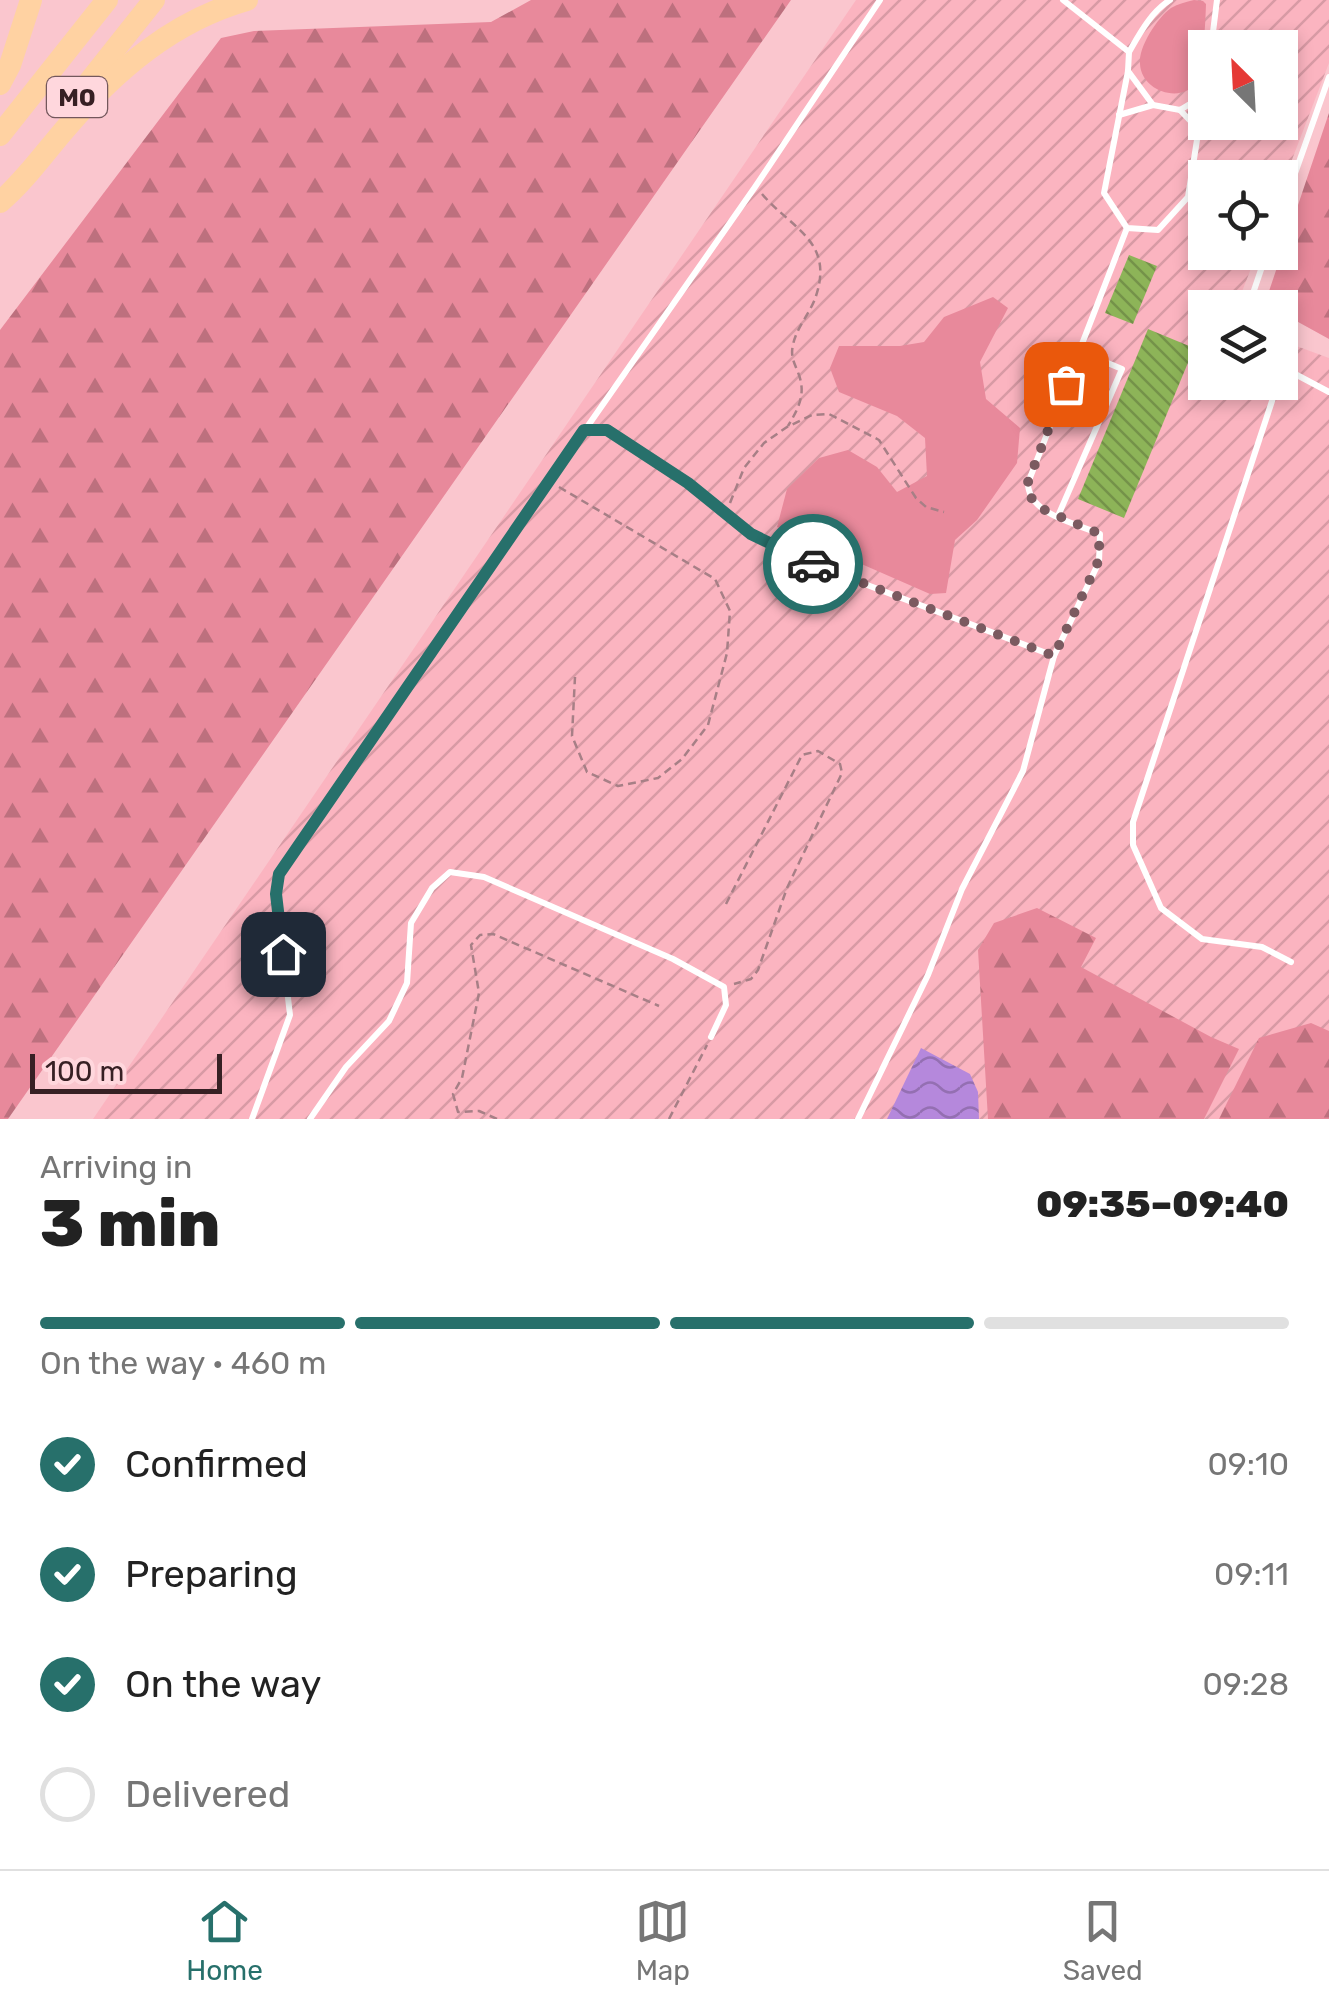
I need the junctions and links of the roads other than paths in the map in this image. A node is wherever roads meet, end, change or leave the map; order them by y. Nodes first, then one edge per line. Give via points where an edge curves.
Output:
1 (31, 0) edge
2 (107, 0) edge
3 (154, 0) edge
4 (247, 0) edge
5 (880, 0) edge
6 (1064, 0) edge
7 (1170, 0) edge
8 (1217, 0) edge
9 (1213, 30) edge
10 (1129, 52) junction
11 (1128, 71) junction
12 (1329, 76) edge
13 (0, 84) edge
14 (1188, 104) edge
15 (1153, 105) junction
16 (1180, 110) junction
17 (1120, 115) junction
18 (1188, 118) edge
19 (0, 135) edge
20 (1197, 140) edge
21 (1298, 165) edge
22 (0, 194) edge
23 (0, 202) edge
24 (1127, 228) junction
25 (1079, 352) junction
26 (1298, 376) edge
27 (1329, 392) edge
28 (1272, 400) edge
29 (584, 430) junction
30 (1058, 516) junction
31 (1054, 656) junction
32 (1291, 962) dead end
33 (711, 1037) road end
34 (252, 1119) edge
35 (310, 1119) edge
36 (858, 1119) edge

1 - 13 highway
2 - 19 highway, M0
3 - 22 highway, M0
4 - 23 highway via 191,22 141,54
5 - 29 lane
6 - 10 lane
7 - 10 lane
8 - 9 lane
10 - 11 lane
11 - 15 lane
11 - 17 lane
12 - 21 lane
14 - 16 lane
15 - 16 lane
15 - 17 lane
16 - 18 lane
17 - 24 lane via 1104,192
20 - 24 lane via 1188,197 1158,230
24 - 25 lane
25 - 30 lane via 1028,482 1028,494 1040,508
25 - 30 lane via 1122,369
26 - 27 lane
28 - 32 lane via 1133,822 1132,845 1161,908 1202,939 1262,947
29 - 31 lane via 607,430 751,534 804,561
29 - 34 lane via 279,874 290,1014
30 - 31 lane via 1100,534 1098,562
31 - 36 lane via 1022,771
33 - 35 lane via 726,1005 724,987 673,958 484,878 450,872 411,923 407,983 389,1022

